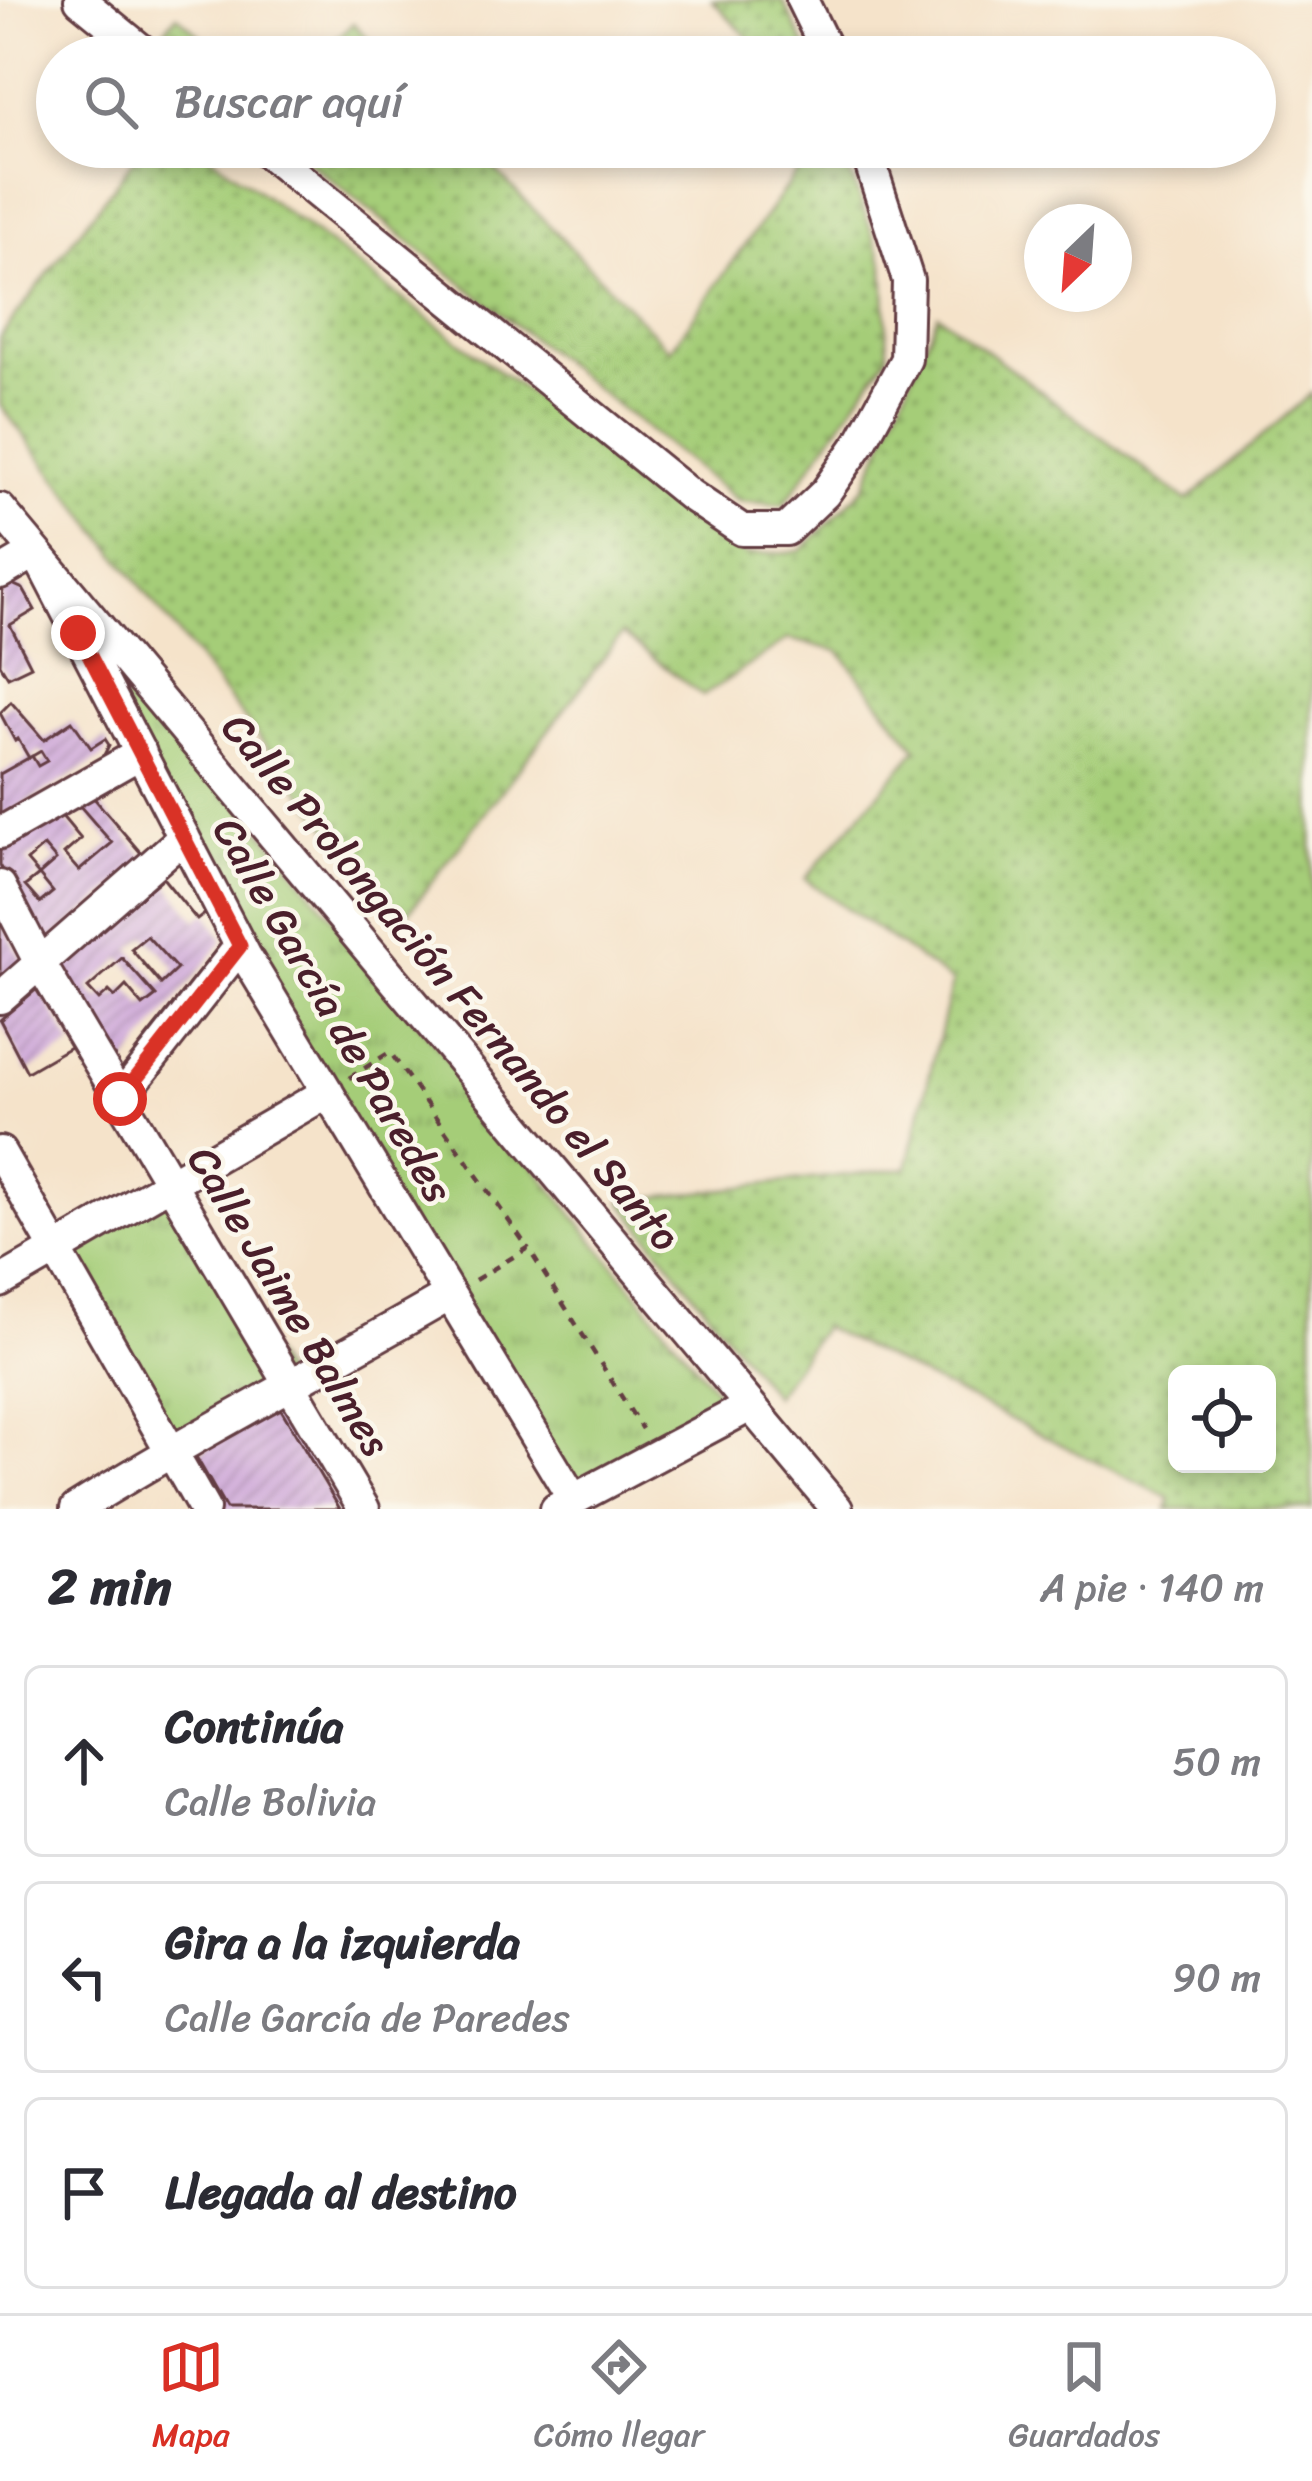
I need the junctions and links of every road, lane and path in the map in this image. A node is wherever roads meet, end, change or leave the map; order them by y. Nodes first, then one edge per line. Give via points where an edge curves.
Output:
1 (80, 0) edge
2 (802, 0) edge
3 (124, 36) edge
4 (820, 36) edge
5 (287, 168) edge
6 (872, 168) edge
7 (0, 509) edge
8 (36, 552) junction
9 (0, 574) edge
10 (141, 754) junction
11 (0, 833) edge
12 (184, 837) junction
13 (0, 886) edge
14 (240, 946) junction
15 (41, 965) junction
16 (0, 998) edge
17 (328, 1092) junction
18 (120, 1099) junction
19 (0, 1152) edge
20 (171, 1186) junction
21 (528, 1248) junction
22 (55, 1249) junction
23 (0, 1282) edge
24 (450, 1295) junction
25 (292, 1387) junction
26 (750, 1406) junction
27 (170, 1450) junction
28 (658, 1454) junction
29 (565, 1504) edge
30 (76, 1509) edge
31 (204, 1509) edge
32 (364, 1509) edge
33 (837, 1509) edge

1 - 3 street
2 - 4 street
5 - 6 street via 742,530 786,530 825,493 906,359 908,280
7 - 8 street, Calle Prolongación Fernando el Santo
8 - 9 street
8 - 10 street, Calle García de Paredes
8 - 26 street, Calle Prolongación Fernando el Santo
10 - 11 street
10 - 12 street, Calle García de Paredes
12 - 14 street, Calle García de Paredes
12 - 15 street
13 - 15 street, Calle Jaime Balmes
14 - 17 street, Calle García de Paredes
14 - 18 street
15 - 16 street
15 - 18 street, Calle Jaime Balmes
17 - 20 street
17 - 21 path via 390,1052
17 - 24 street, Calle García de Paredes
18 - 20 street, Calle Jaime Balmes
19 - 22 street
20 - 22 street
20 - 25 street, Calle Jaime Balmes
21 - 24 path
21 - 28 path
22 - 23 street
22 - 27 street
24 - 25 street
24 - 29 street, Calle García de Paredes
25 - 27 street
25 - 32 street, Calle Jaime Balmes
26 - 28 street
26 - 33 street, Calle Prolongación Fernando el Santo
27 - 30 street
27 - 31 street
28 - 29 street

